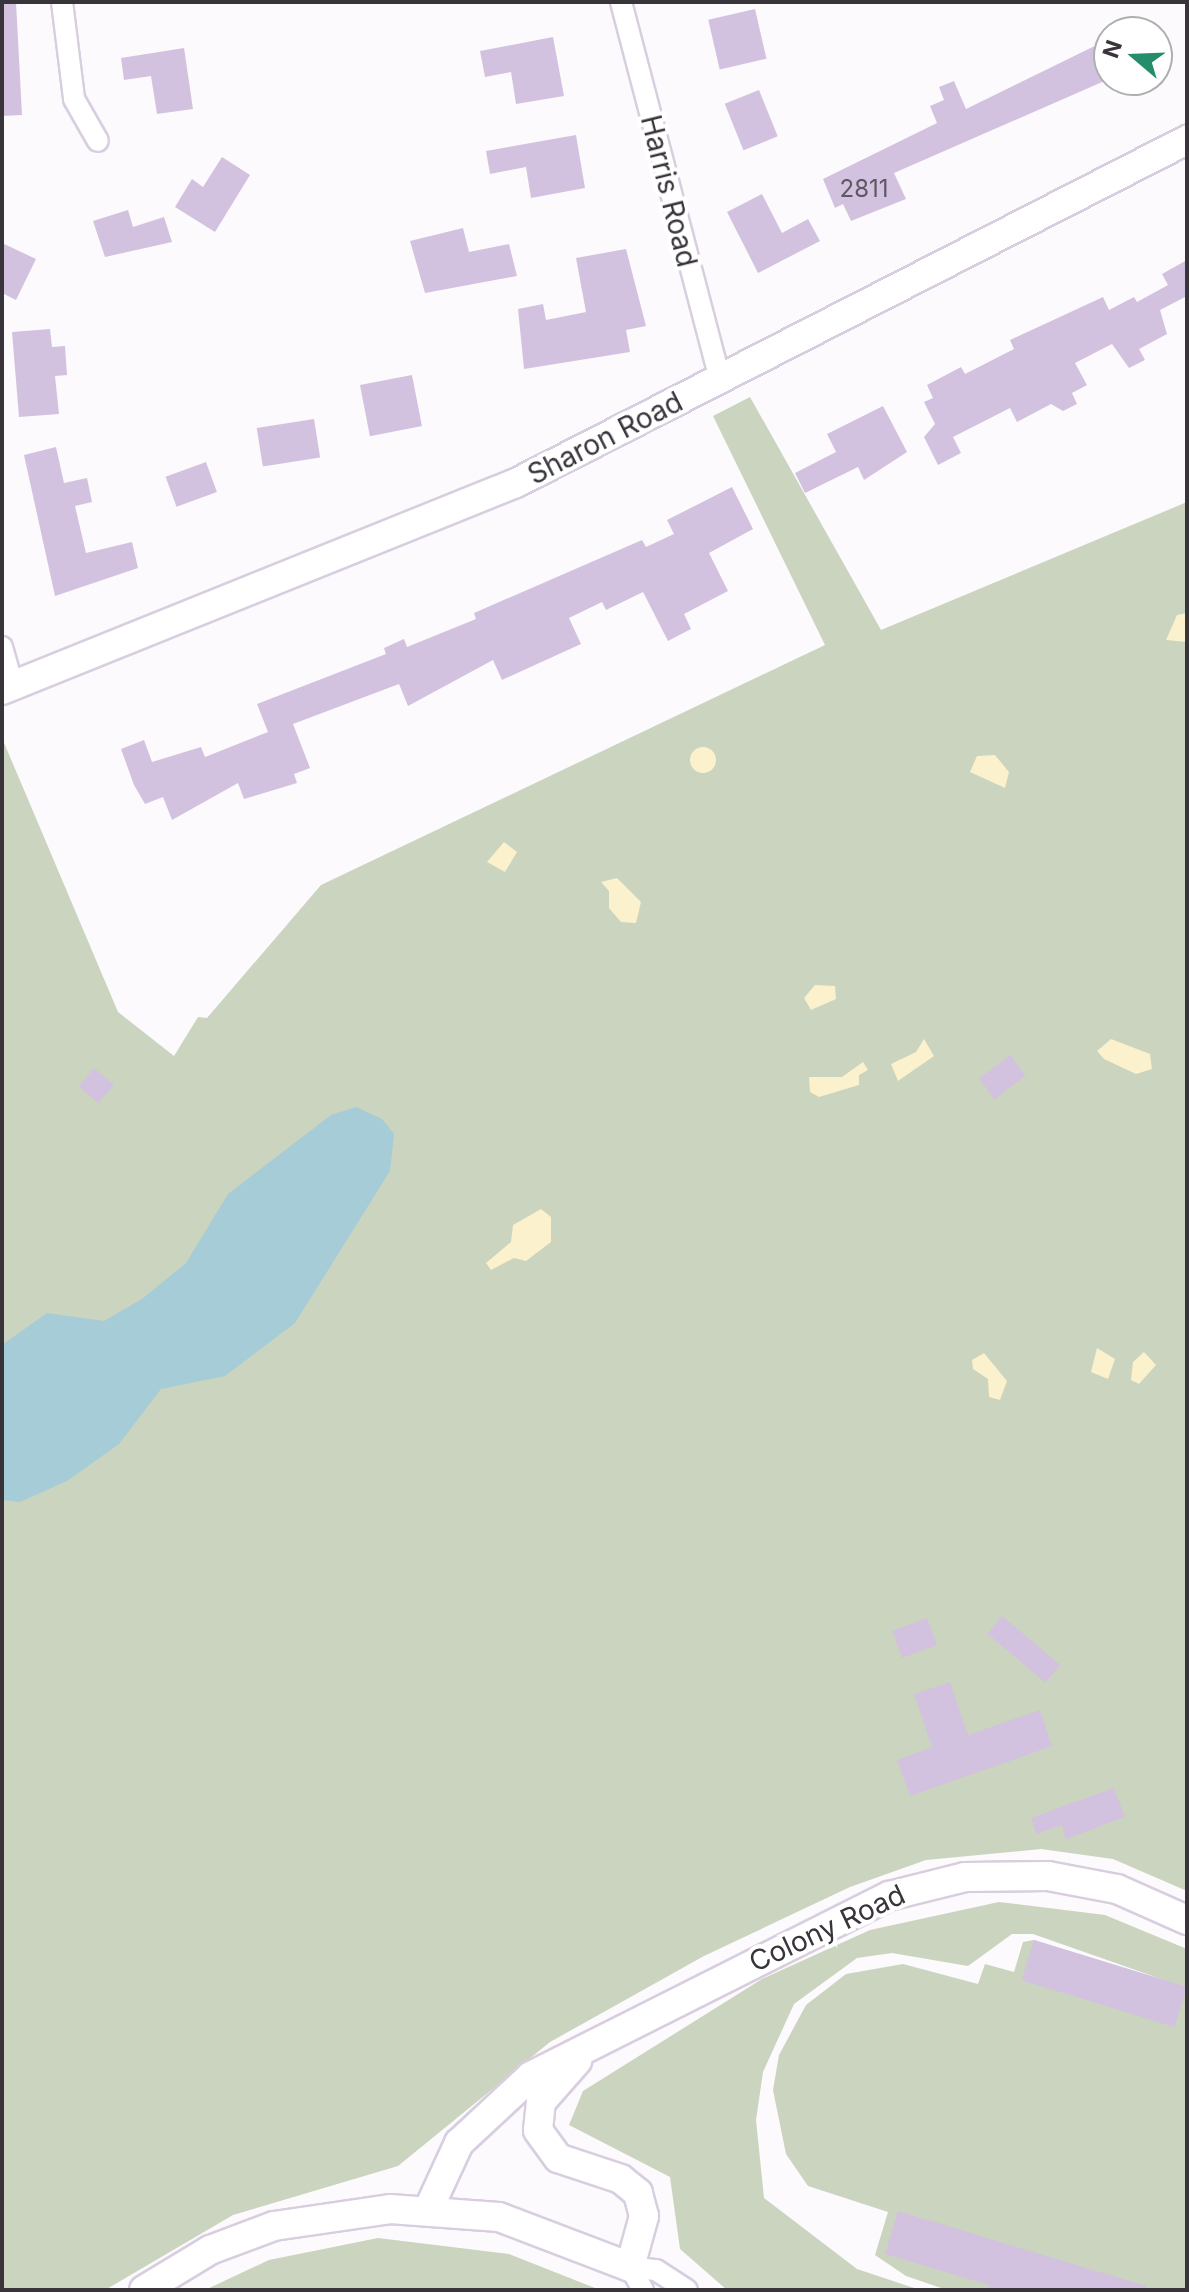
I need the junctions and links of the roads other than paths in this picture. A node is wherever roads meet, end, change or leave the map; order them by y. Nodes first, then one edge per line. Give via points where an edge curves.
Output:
1 (62, 2) edge
2 (621, 2) edge
3 (1187, 140) edge
4 (98, 141) dead end
5 (720, 379) junction
6 (2, 647) edge
7 (7, 688) edge
8 (1187, 1920) edge
9 (617, 2031) junction
10 (429, 2208) junction
11 (636, 2278) edge
12 (144, 2290) edge
13 (687, 2290) edge

1 - 4 street via 74,99
2 - 5 street, Harris Road
3 - 5 street, Sharon Road
5 - 7 street, Sharon Road via 417,528
6 - 7 street
8 - 9 street, Colony Road via 1133,1894 1065,1878 1007,1874 932,1883 862,1908
9 - 10 street, Colony Road via 531,2076 496,2106 454,2150
9 - 11 street, Colony Road via 556,2082 536,2121 551,2153 638,2193 644,2216
10 - 11 street via 532,2225
10 - 12 street via 274,2226 210,2250
11 - 13 street via 656,2270

